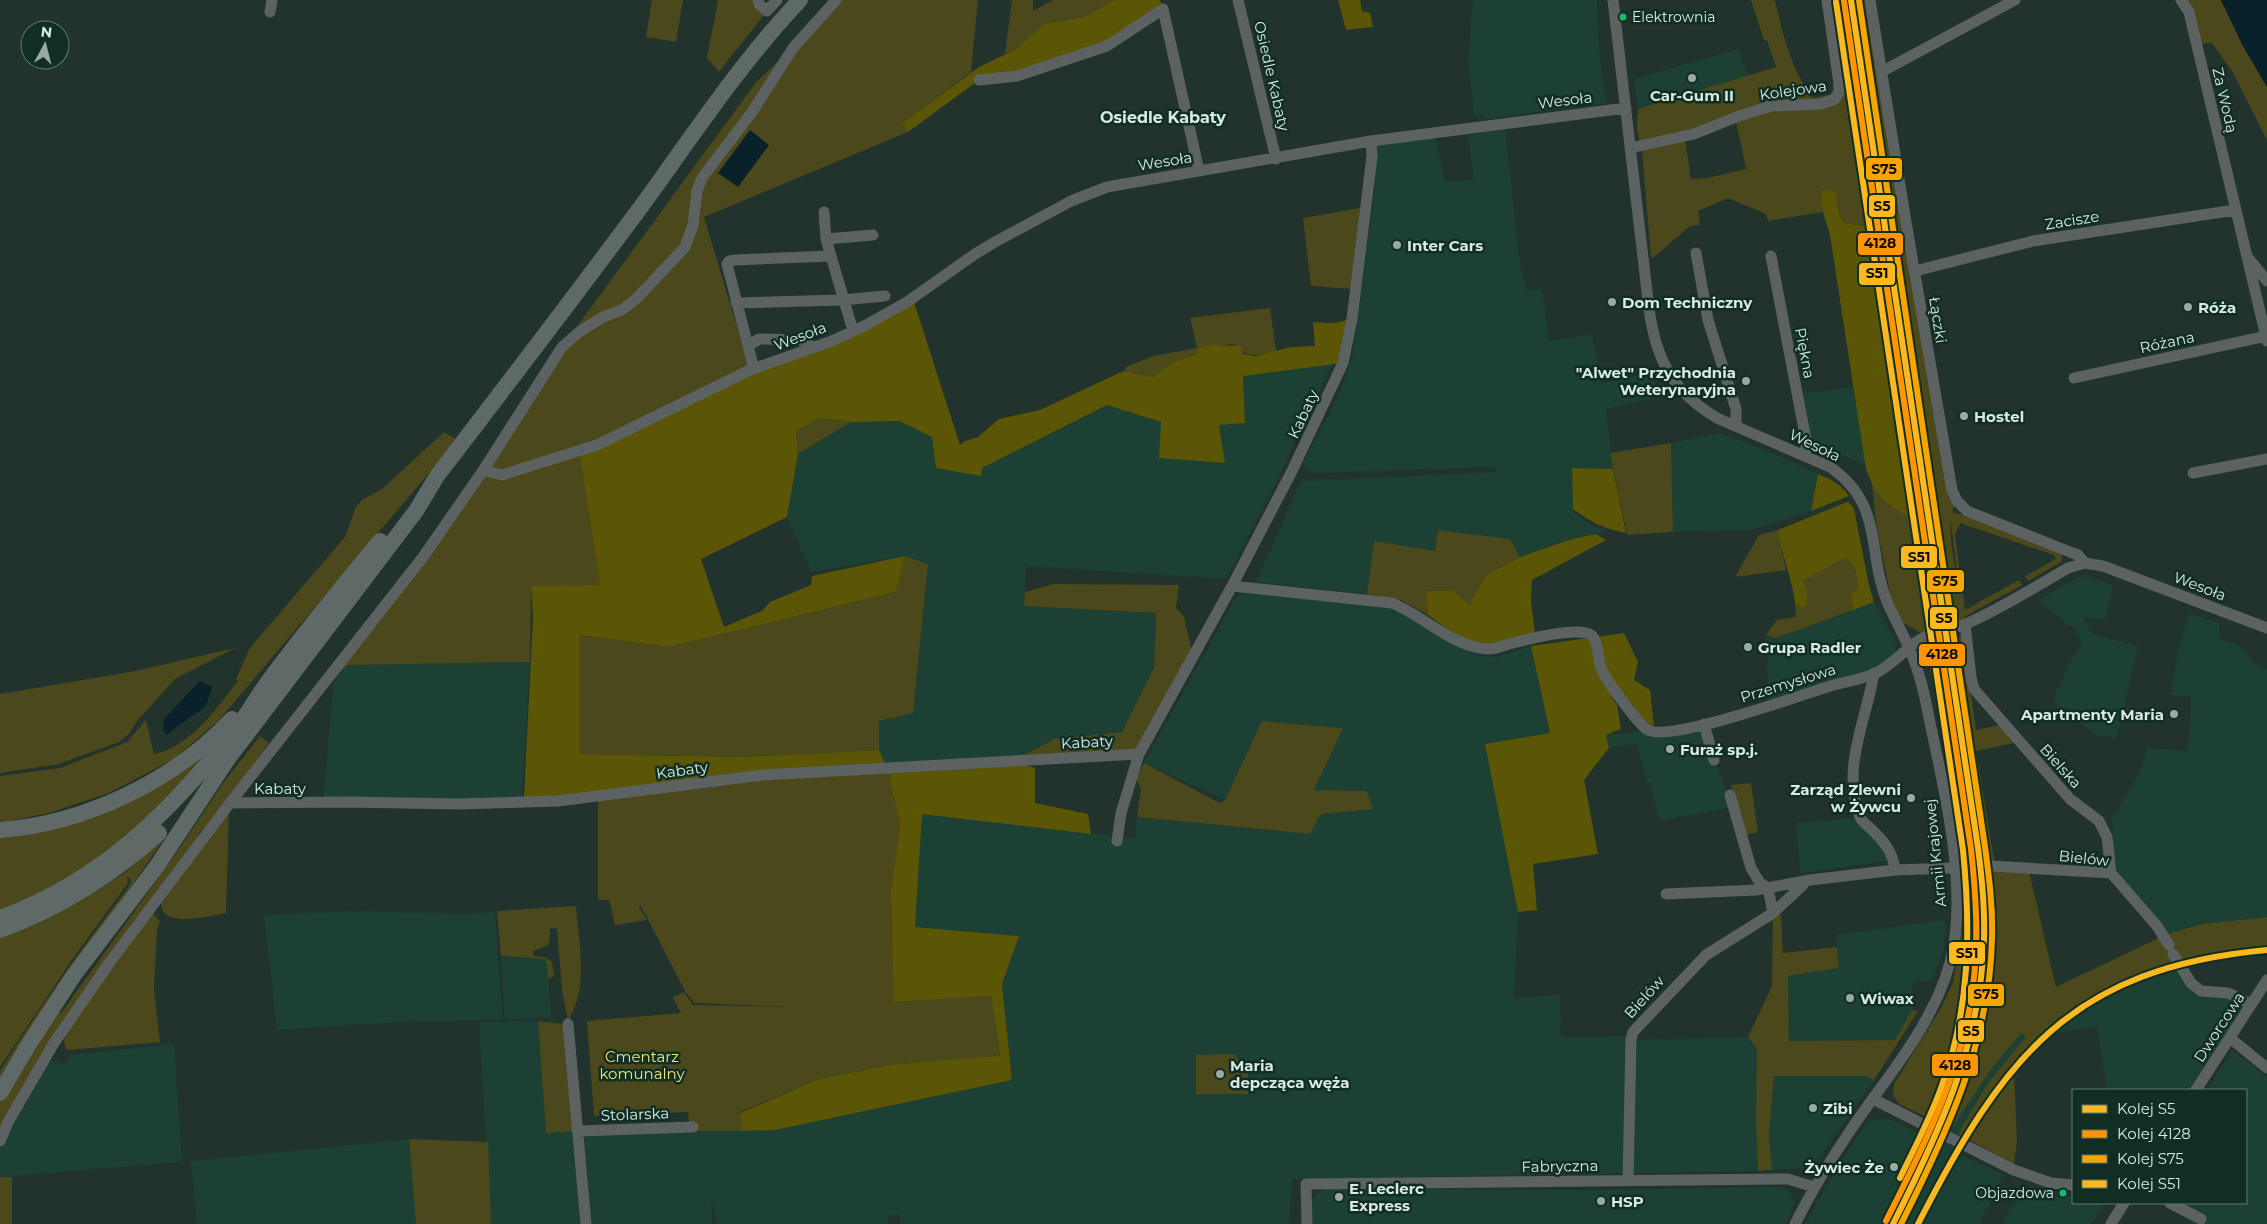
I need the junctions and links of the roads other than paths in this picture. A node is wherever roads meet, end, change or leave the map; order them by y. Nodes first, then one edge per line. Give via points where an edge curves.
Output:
1 (272, 0) edge
2 (758, 0) edge
3 (776, 0) edge
4 (800, 0) edge
5 (836, 0) edge
6 (1238, 0) edge
7 (1613, 0) edge
8 (1827, 0) edge
9 (1870, 0) edge
10 (2015, 0) edge
11 (2181, 0) edge
12 (1992, 5) edge
13 (270, 12) dead end
14 (1883, 70) junction
15 (979, 80) dead end
16 (1626, 108) junction
17 (1371, 141) junction
18 (1630, 148) junction
19 (1276, 159) junction
20 (1198, 171) junction
21 (2235, 210) junction
22 (824, 212) dead end
23 (873, 235) dead end
24 (826, 239) junction
25 (1696, 253) dead end
26 (2246, 254) junction
27 (830, 256) junction
28 (1771, 256) dead end
29 (1915, 271) junction
30 (2267, 281) edge
31 (885, 296) dead end
32 (842, 300) junction
33 (736, 303) junction
34 (853, 331) junction
35 (2266, 338) edge
36 (748, 346) junction
37 (813, 348) junction
38 (752, 370) junction
39 (2074, 378) dead end
40 (1736, 426) junction
41 (1806, 455) junction
42 (2267, 459) edge
43 (484, 469) junction
44 (2193, 473) dead end
45 (437, 476) junction
46 (2085, 563) junction
47 (1232, 586) junction
48 (1965, 624) junction
49 (2267, 628) edge
50 (1910, 649) junction
51 (1874, 673) junction
52 (271, 678) junction
53 (1704, 724) junction
54 (1139, 754) junction
55 (227, 760) junction
56 (1714, 760) dead end
57 (1730, 795) dead end
58 (230, 803) junction
59 (0, 830) edge
60 (1117, 841) dead end
61 (1991, 866) dead end
62 (1954, 868) junction
63 (1894, 870) junction
64 (2111, 872) junction
65 (1804, 881) junction
66 (1768, 888) junction
67 (1666, 894) dead end
68 (1773, 913) junction
69 (0, 918) edge
70 (0, 930) edge
71 (2267, 980) edge
72 (2251, 1004) junction
73 (568, 1024) dead end
74 (2230, 1038) junction
75 (2267, 1068) edge
76 (2197, 1089) edge
77 (0, 1093) edge
78 (1873, 1099) junction
79 (693, 1127) dead end
80 (578, 1131) junction
81 (0, 1141) edge
82 (1628, 1181) junction
83 (2072, 1185) edge
84 (1814, 1187) junction
85 (2123, 1204) edge
86 (2172, 1204) edge
87 (2201, 1219) dead end
88 (586, 1224) edge
89 (1307, 1224) edge
90 (1795, 1224) edge
91 (2111, 1224) edge

1 - 13 street
2 - 3 street via 767,12
4 - 45 highway via 738,74
5 - 43 street via 793,48 752,112 702,178 693,225 685,247 637,298 622,310 579,332 562,347
6 - 19 street, Osiedle Kabaty
7 - 16 street, Wesoła
8 - 18 street, Kolejowa via 1839,83 1835,99 1820,104 1771,106 1694,134
9 - 14 street, Łączki
10 - 12 street
11 - 21 street, Za Wodą via 2190,12
12 - 14 street
14 - 29 street, Łączki
15 - 20 street via 1017,76 1107,46 1162,8
16 - 17 street, Wesoła
16 - 18 street, Wesoła
17 - 19 street, Wesoła
17 - 47 street, Kabaty via 1352,319 1343,363
18 - 40 street, Wesoła via 1657,350 1666,369 1688,398 1704,411
19 - 20 street, Wesoła
20 - 34 street, Wesoła via 1107,187 1071,201 975,254 907,302
21 - 26 street, Różana
21 - 29 street, Zacisze via 2033,241
22 - 24 street
23 - 24 street
24 - 27 street
25 - 40 street via 1708,320 1736,409
26 - 30 street
26 - 35 street, Różana
27 - 32 street
27 - 33 street via 729,261 726,268
28 - 41 street, Piękna via 1806,440
29 - 46 street, Łączki via 1947,466 1957,501 1978,517 2078,555
31 - 32 street
32 - 33 street
32 - 34 street
33 - 36 street
34 - 37 street, Wesoła
35 - 39 street, Różana
36 - 37 street via 759,339 804,340
36 - 38 street
37 - 38 street, Wesoła
38 - 43 street, Wesoła via 596,445 513,472 493,474
40 - 41 street, Wesoła
41 - 50 street, Wesoła via 1842,475 1864,503 1884,593
42 - 44 street
43 - 58 street via 423,557
45 - 52 highway via 408,506
45 - 55 highway via 416,511
46 - 48 street via 2068,568
46 - 49 street, Wesoła via 2103,566
47 - 53 street, Przemysłowa via 1392,604 1408,610 1451,637 1476,648 1490,650 1564,633 1587,633 1593,636 1601,667 1611,685 1648,730 1664,732
47 - 54 street, Kabaty
48 - 50 street via 1926,636
48 - 64 street, Bielska via 1974,689 2070,799 2100,821 2107,837
50 - 51 street, Przemysłowa
50 - 62 street, Armii Krajowej via 1918,670 1939,767
51 - 53 street, Przemysłowa via 1780,704
51 - 63 street via 1852,778 1861,820 1893,855
52 - 59 highway via 202,747 158,778 88,810 45,823
52 - 69 highway via 208,762 134,840 72,883
53 - 56 street
54 - 58 street, Kabaty via 762,775 558,801
54 - 60 street, Kabaty via 1120,813
55 - 70 highway via 132,858 60,904
55 - 77 highway via 157,866 69,983
57 - 66 street via 1751,868 1760,883
58 - 81 street via 110,962 60,1035
61 - 64 street, Bielów
62 - 63 street
62 - 78 street, Armii Krajowej via 1956,930 1942,986 1917,1035
63 - 65 street
64 - 72 street, Bielów via 2157,926 2191,983 2201,991 2228,993
65 - 66 street
65 - 68 street, Bielów via 1797,893
66 - 67 street
66 - 68 street
68 - 82 street, Bielów via 1706,955 1633,1032
71 - 72 street, Dworcowa
72 - 74 street, Dworcowa
73 - 80 street
74 - 75 street
74 - 76 street, Dworcowa
78 - 83 street via 2014,1170 2051,1183
78 - 84 street, Armii Krajowej
79 - 80 street, Stolarska
80 - 88 street
82 - 84 street, Fabryczna via 1788,1180
82 - 89 street, Fabryczna via 1306,1184
84 - 90 street, Armii Krajowej
85 - 91 street
86 - 87 street

